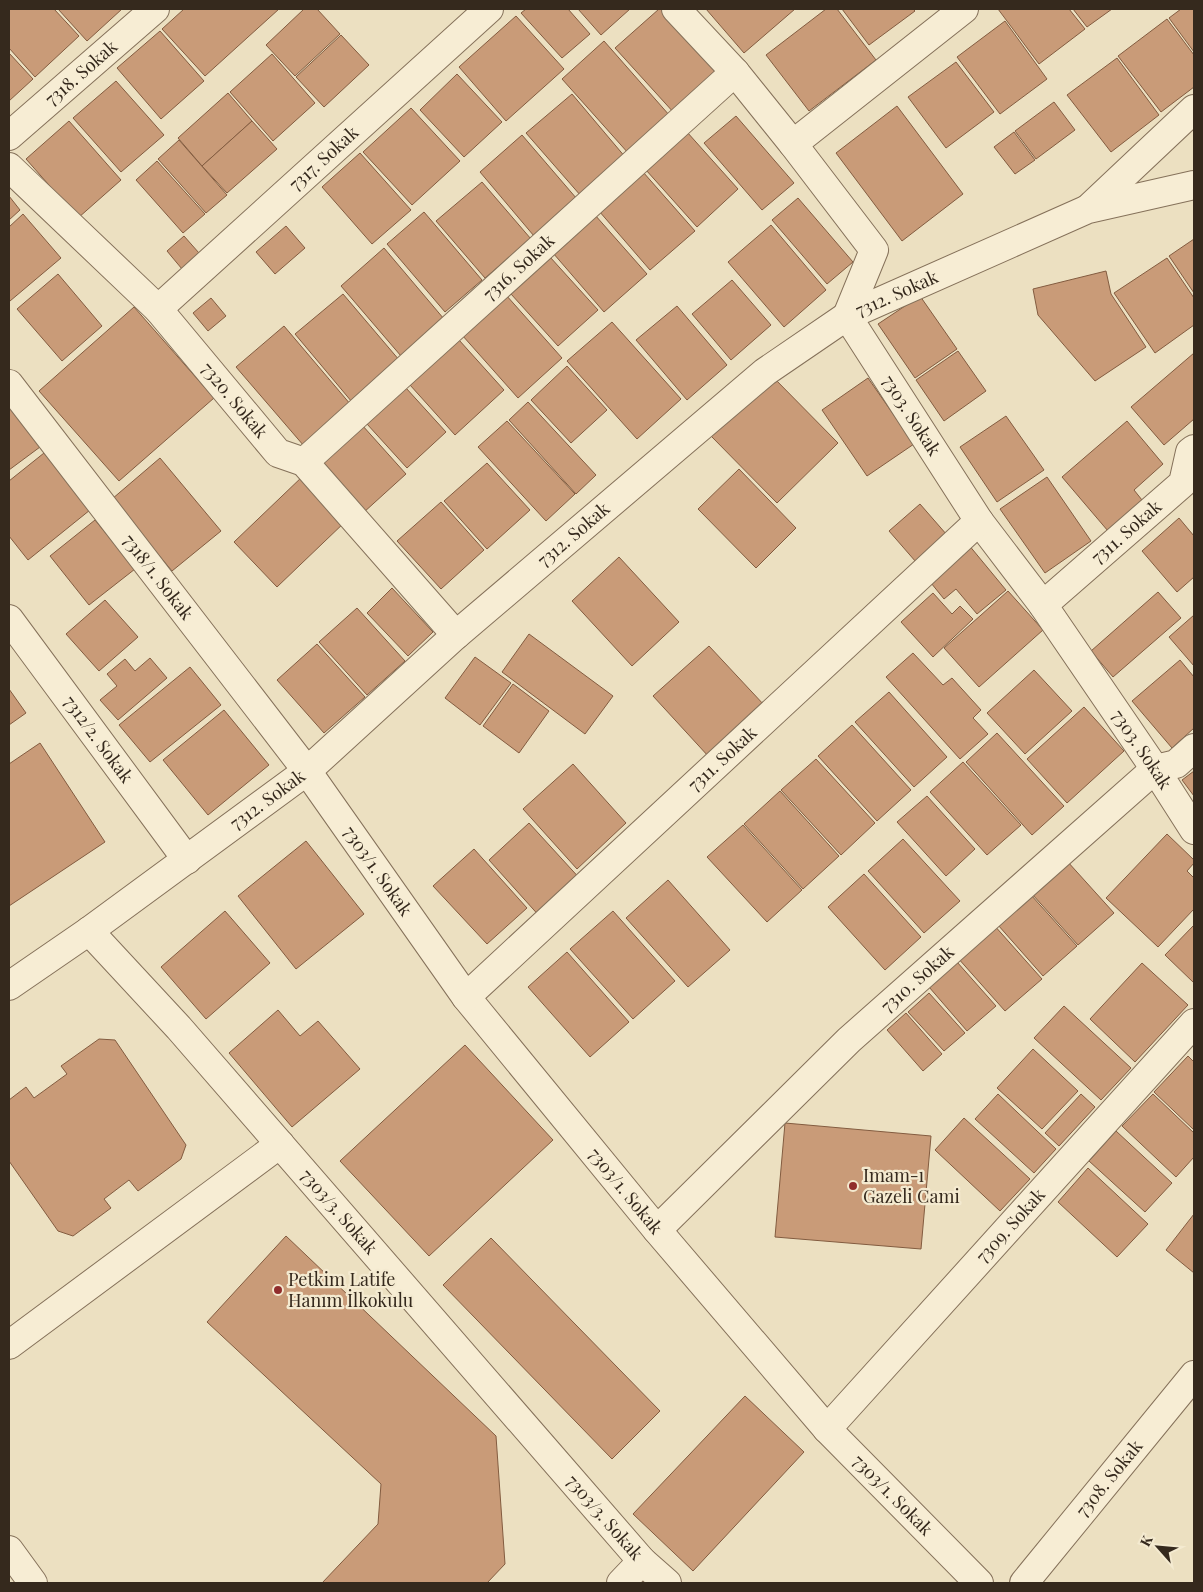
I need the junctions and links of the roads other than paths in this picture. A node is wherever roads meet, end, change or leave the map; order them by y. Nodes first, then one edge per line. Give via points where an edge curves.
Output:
1 (155, 9) edge
2 (489, 9) edge
3 (676, 9) edge
4 (964, 9) edge
5 (735, 72) junction
6 (1194, 109) edge
7 (9, 136) edge
8 (793, 144) junction
9 (9, 167) edge
10 (1194, 184) edge
11 (1088, 209) junction
12 (158, 310) junction
13 (848, 316) junction
14 (9, 384) edge
15 (1194, 449) edge
16 (304, 462) junction
17 (979, 521) junction
18 (1043, 605) junction
19 (9, 619) edge
20 (456, 635) junction
21 (1194, 748) edge
22 (1155, 769) junction
23 (307, 771) junction
24 (1194, 830) edge
25 (187, 860) junction
26 (89, 931) junction
27 (9, 986) edge
28 (466, 997) junction
29 (1194, 1023) edge
30 (280, 1144) junction
31 (657, 1230) junction
32 (9, 1345) edge
33 (1194, 1375) edge
34 (827, 1429) junction
35 (9, 1550) edge
36 (642, 1561) junction
37 (33, 1583) edge
38 (621, 1583) edge
39 (667, 1583) edge
40 (979, 1583) edge
41 (1024, 1583) edge

1 - 7 street, 7318. Sokak
2 - 12 street, 7317. Sokak
3 - 5 street
4 - 8 street
5 - 8 street
5 - 16 street, 7316. Sokak
6 - 11 street
8 - 13 street via 874,250
9 - 12 street, 7320. Sokak
10 - 11 street, 7312. Sokak
11 - 13 street, 7312. Sokak
12 - 16 street, 7320. Sokak via 278,453
13 - 17 street, 7303. Sokak
13 - 20 street, 7312. Sokak via 765,372
14 - 23 street, 7318/1. Sokak
15 - 18 street, 7311. Sokak via 1190,452 1183,483
16 - 20 street, 7320. Sokak
17 - 18 street, 7303. Sokak
17 - 28 street, 7311. Sokak
18 - 22 street, 7303. Sokak
19 - 25 street, 7312/2. Sokak
20 - 23 street, 7312. Sokak
21 - 22 street, 7310. Sokak via 1176,764
22 - 24 street, 7303. Sokak
22 - 31 street, 7310. Sokak via 849,1040
23 - 25 street, 7312. Sokak
23 - 28 street, 7303/1. Sokak
25 - 26 street, 7312. Sokak
26 - 27 street, 7312. Sokak
26 - 30 street, 7303/3. Sokak
28 - 31 street, 7303/1. Sokak
29 - 34 street, 7309. Sokak
30 - 32 street
30 - 36 street, 7303/3. Sokak
31 - 34 street, 7303/1. Sokak
33 - 41 street, 7308. Sokak
34 - 40 street, 7303/1. Sokak
35 - 37 street
36 - 38 street
36 - 39 street, 7303/3. Sokak

